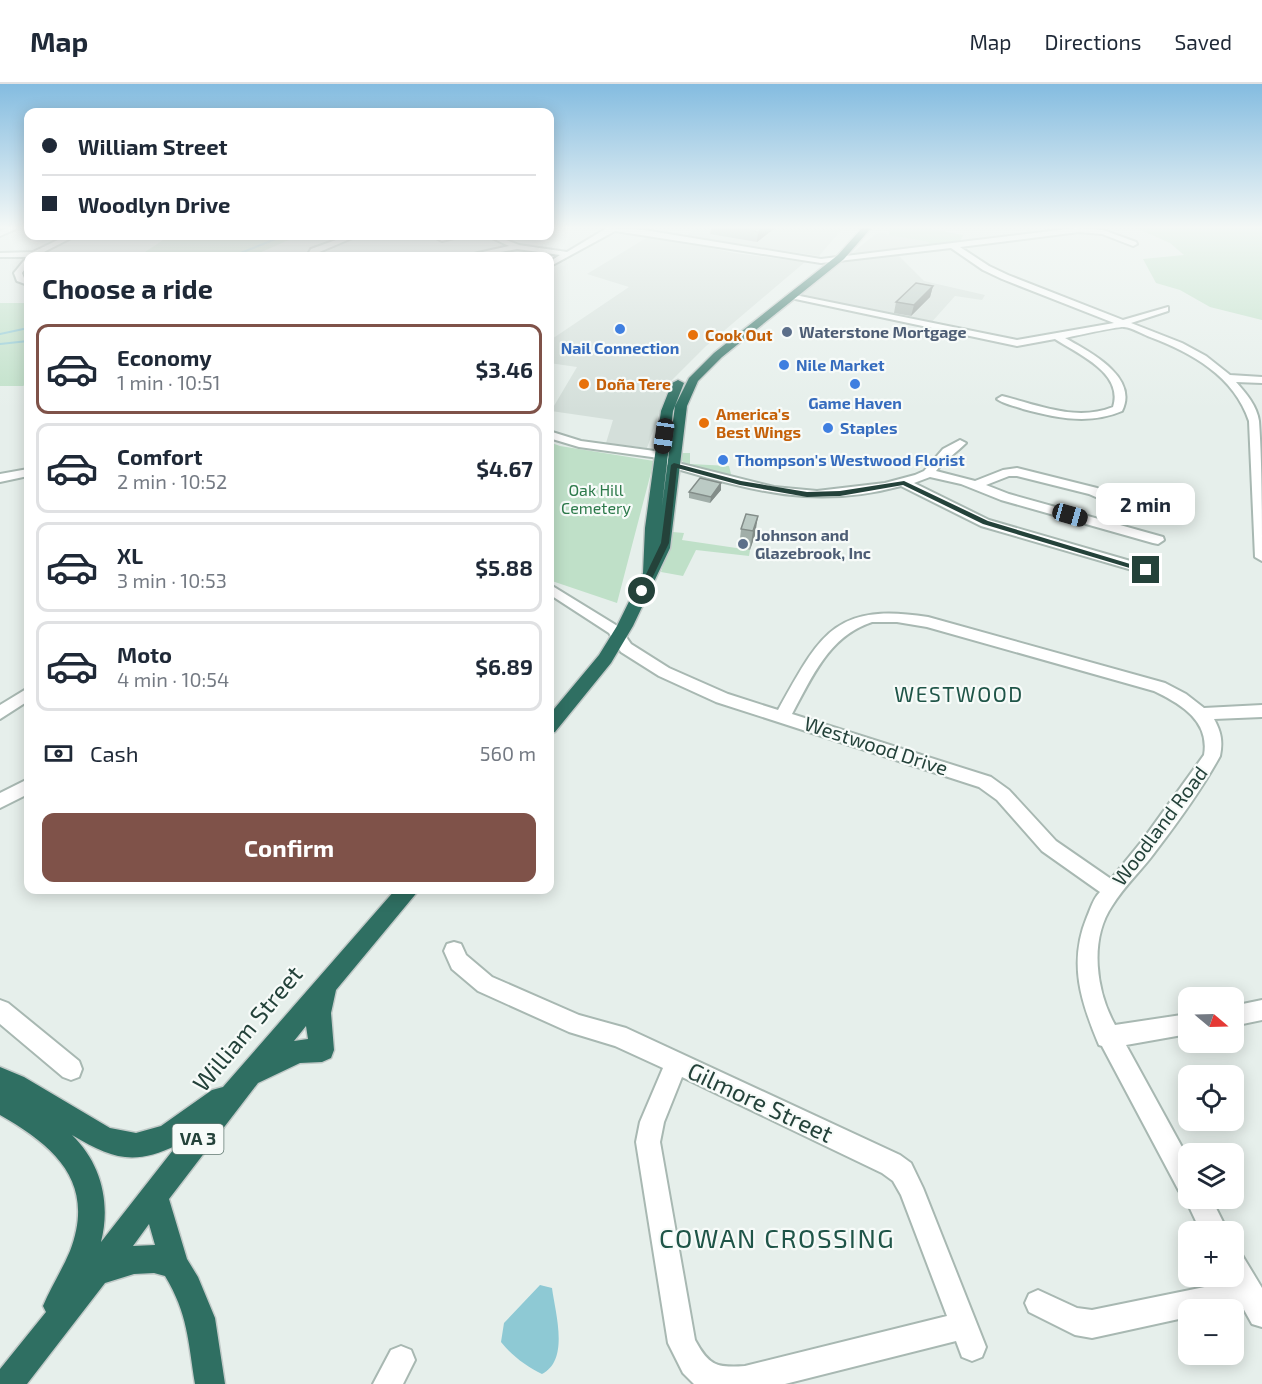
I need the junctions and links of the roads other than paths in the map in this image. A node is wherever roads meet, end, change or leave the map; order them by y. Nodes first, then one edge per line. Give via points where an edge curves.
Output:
1 (791, 289) edge
2 (801, 289) edge
3 (1036, 289) edge
4 (790, 297) junction
5 (772, 306) junction
6 (1165, 309) dead end
7 (757, 318) junction
8 (1123, 323) junction
9 (1059, 338) junction
10 (1227, 378) junction
11 (1262, 380) edge
12 (1002, 399) dead end
13 (554, 436) edge
14 (960, 443) dead end
15 (662, 455) junction
16 (674, 465) junction
17 (928, 473) junction
18 (24, 474) edge
19 (0, 478) edge
20 (904, 483) junction
21 (976, 485) junction
22 (1259, 505) edge
23 (1141, 512) dead end
24 (1158, 540) dead end
25 (1262, 557) edge
26 (1146, 570) dead end
27 (649, 574) junction
28 (554, 591) edge
29 (618, 638) junction
30 (24, 697) edge
31 (1262, 711) edge
32 (0, 713) edge
33 (1200, 714) junction
34 (783, 716) junction
35 (554, 721) edge
36 (24, 788) edge
37 (0, 801) edge
38 (1112, 890) junction
39 (405, 894) edge
40 (454, 951) dead end
41 (335, 974) junction
42 (0, 1010) edge
43 (1262, 1010) edge
44 (1244, 1014) edge
45 (1178, 1026) edge
46 (1107, 1037) junction
47 (676, 1064) junction
48 (71, 1069) dead end
49 (0, 1079) edge
50 (245, 1079) junction
51 (0, 1101) edge
52 (1178, 1164) edge
53 (154, 1194) junction
54 (175, 1265) junction
55 (94, 1272) junction
56 (1244, 1283) edge
57 (1248, 1290) junction
58 (1038, 1303) dead end
59 (1262, 1314) edge
60 (41, 1339) junction
61 (745, 1382) edge
62 (8, 1384) edge
63 (210, 1384) edge

1 - 5 highway
2 - 4 highway
3 - 8 street
4 - 5 highway
4 - 9 street via 1001,342
5 - 7 highway
6 - 8 street
7 - 15 highway via 701,357 681,378 669,405
7 - 16 highway via 688,387 681,406
8 - 9 street
8 - 10 street via 1191,351
9 - 12 street via 1115,379 1122,393 1118,409 1096,416 1074,416
10 - 11 street
10 - 22 street via 1253,417
13 - 15 street via 579,444
14 - 17 street via 947,451
15 - 16 street
15 - 27 highway
16 - 20 street via 774,491 807,495
16 - 27 highway via 665,543
17 - 20 street
17 - 21 street
18 - 19 street
20 - 26 street via 985,523
21 - 23 street via 1007,472 1017,472 1084,488
21 - 24 street via 1005,497
22 - 25 street
27 - 29 highway
28 - 29 street, Westwood Drive via 598,618
29 - 34 street, Westwood Drive via 626,648 685,683
29 - 35 highway
30 - 32 street
31 - 33 street
33 - 34 street, Woodland Road via 1159,687 928,622 890,618 855,623 831,636
33 - 38 street, Woodland Road via 1213,730 1212,756 1149,846
34 - 38 street, Westwood Drive via 985,782 1003,795 1049,846
36 - 37 street
38 - 46 street, Woodland Road via 1097,914 1088,954 1092,1001
39 - 41 highway, William Street / VA 3
40 - 47 street, Gilmore Street via 459,962 485,984 577,1025 618,1036
41 - 50 highway, William Street / VA 3
41 - 50 highway via 318,1012 322,1050 298,1051
42 - 48 street
43 - 44 street
45 - 46 street
46 - 52 street, Woodland Road
47 - 61 street via 648,1142 682,1343 694,1368 707,1379
47 - 61 street, Gilmore Street via 902,1172 968,1336
49 - 50 highway via 119,1144 137,1146 181,1128
50 - 53 highway, William Street / VA 3
51 - 60 highway via 59,1139 71,1152 90,1190 93,1210 87,1240
53 - 54 highway
53 - 55 highway, William Street / VA 3
54 - 55 highway via 148,1257
54 - 63 highway via 200,1318
55 - 60 highway, William Street / VA 3
56 - 57 street
57 - 58 street via 1092,1324 1075,1321
57 - 59 street
60 - 62 highway, William Street / VA 3

